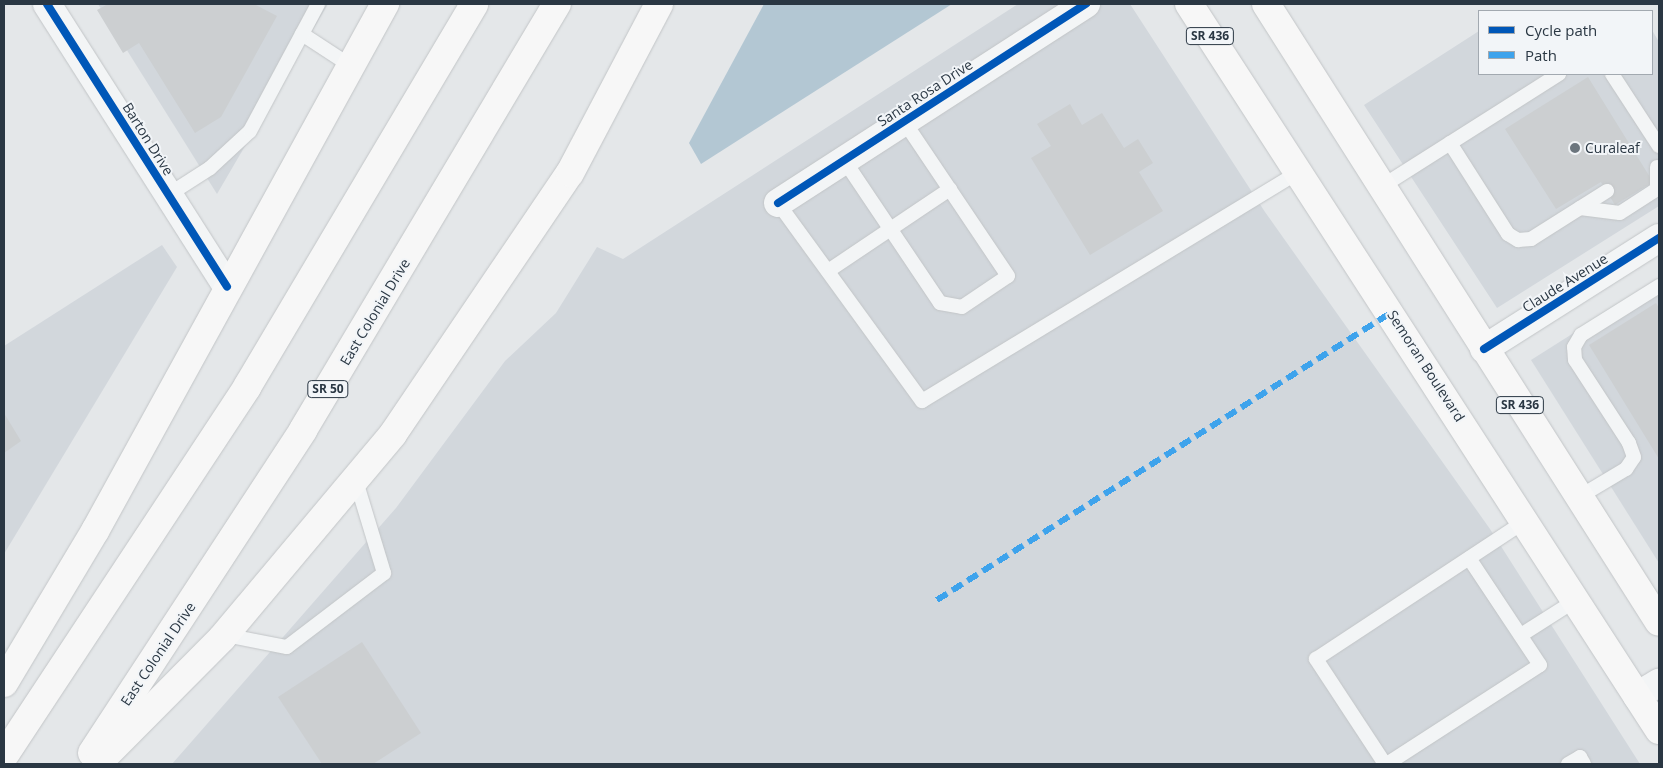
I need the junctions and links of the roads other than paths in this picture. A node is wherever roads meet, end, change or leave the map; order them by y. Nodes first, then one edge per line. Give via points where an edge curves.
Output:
1 (47, 4) edge
2 (318, 4) edge
3 (385, 4) edge
4 (474, 4) edge
5 (557, 4) edge
6 (659, 4) edge
7 (1086, 4) edge
8 (1189, 4) edge
9 (1266, 4) edge
10 (302, 34) junction
11 (351, 66) junction
12 (1557, 75) edge
13 (1613, 75) edge
14 (904, 121) junction
15 (1450, 143) junction
16 (1659, 146) edge
17 (844, 160) junction
18 (1653, 167) edge
19 (1300, 172) junction
20 (1381, 187) junction
21 (950, 190) junction
22 (1607, 191) dead end
23 (168, 195) junction
24 (778, 203) joint
25 (1580, 208) junction
26 (891, 229) junction
27 (1659, 238) edge
28 (828, 270) junction
29 (1659, 286) edge
30 (227, 287) junction
31 (1484, 349) junction
32 (356, 481) junction
33 (1579, 497) junction
34 (1525, 521) junction
35 (1469, 558) junction
36 (1576, 600) junction
37 (1659, 622) edge
38 (225, 635) junction
39 (1520, 635) junction
40 (4, 683) edge
41 (1648, 690) edge
42 (1659, 730) edge
43 (4, 756) edge
44 (84, 764) edge
45 (97, 764) edge
46 (1386, 764) edge
47 (1568, 764) edge
48 (1584, 764) edge

1 - 23 street, Barton Drive
2 - 10 lane
3 - 11 main road
4 - 43 main road via 247,387
5 - 44 main road, East Colonial Drive / SR 50 via 303,430
6 - 32 main road via 570,173 463,337
7 - 14 street, Santa Rosa Drive
8 - 19 main road, Semoran Boulevard / SR 436
9 - 20 main road, SR 436
10 - 11 lane
10 - 23 lane via 250,130 210,168
11 - 30 main road
12 - 15 lane
13 - 16 lane
14 - 17 street, Santa Rosa Drive
14 - 21 lane
15 - 20 lane
15 - 25 lane via 1508,234 1518,240 1531,239
17 - 24 street, Santa Rosa Drive
17 - 26 lane
18 - 25 lane via 1657,189 1620,213
19 - 28 lane via 922,400
19 - 34 main road, Semoran Boulevard / SR 436
20 - 31 main road, SR 436
21 - 26 lane
21 - 26 lane via 1008,276 962,307 940,302
22 - 25 lane
23 - 30 street, Barton Drive
24 - 28 lane
26 - 28 lane
27 - 31 street, Claude Avenue
29 - 33 lane via 1581,335 1574,346 1575,360 1629,443 1634,457 1626,469
30 - 40 main road via 95,531
31 - 33 main road, SR 436
32 - 38 main road
32 - 38 lane via 384,573 287,647
33 - 37 main road, SR 436
34 - 35 lane
34 - 36 main road, Semoran Boulevard / SR 436
35 - 39 lane
35 - 46 lane via 1316,659
36 - 39 lane
36 - 41 main road, Semoran Boulevard / SR 436
38 - 45 main road
39 - 46 lane via 1540,665
41 - 42 main road, Semoran Boulevard / SR 436
47 - 48 lane via 1580,757

